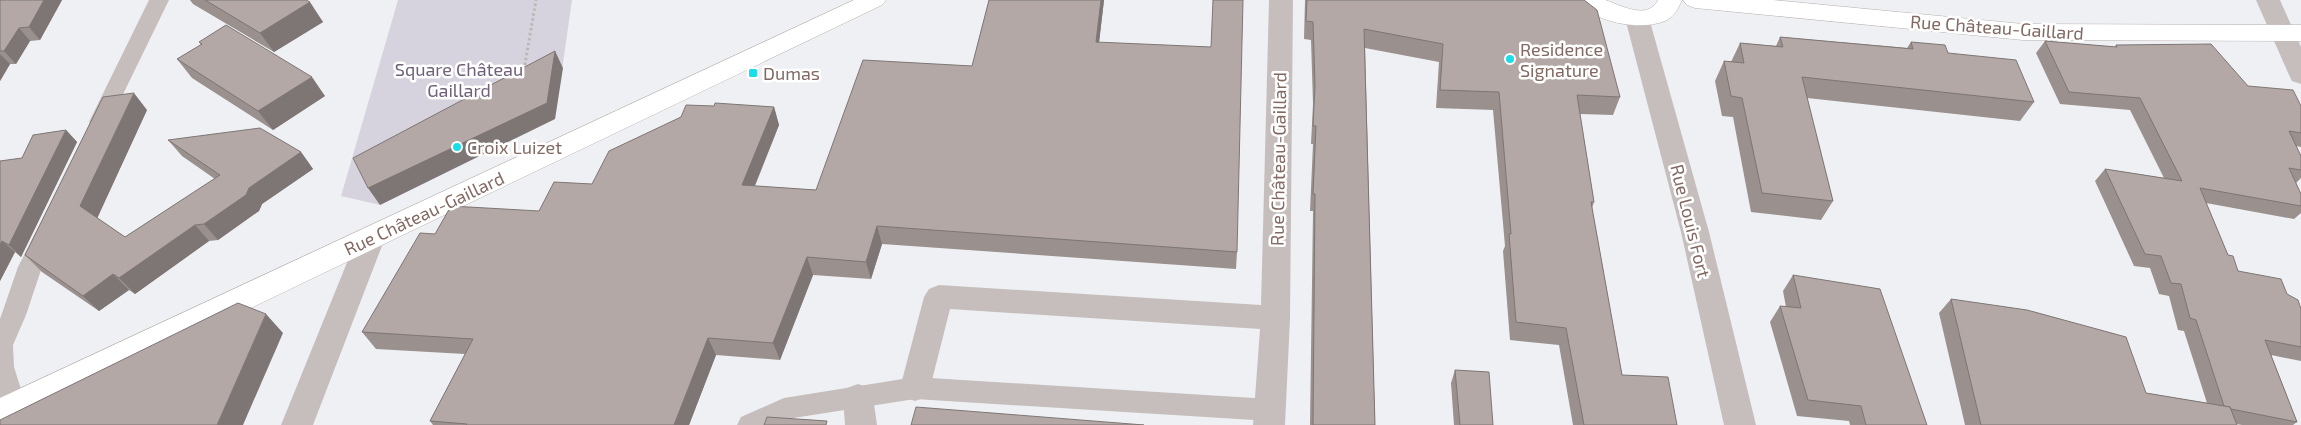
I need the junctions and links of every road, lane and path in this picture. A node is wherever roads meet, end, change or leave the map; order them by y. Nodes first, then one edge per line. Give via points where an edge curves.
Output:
1 (159, 0) edge
2 (536, 0) edge
3 (1281, 0) edge
4 (1589, 0) edge
5 (1670, 0) edge
6 (1695, 0) edge
7 (2268, 0) edge
8 (857, 4) edge
9 (1637, 18) junction
10 (2291, 33) edge
11 (524, 74) edge
12 (2301, 76) edge
13 (90, 142) edge
14 (56, 213) edge
15 (371, 238) junction
16 (1275, 318) junction
17 (915, 388) junction
18 (7, 409) edge
19 (860, 411) edge
20 (1270, 418) edge
21 (297, 425) edge
22 (750, 425) edge
23 (1740, 425) edge

1 - 13 lane
2 - 11 path
3 - 16 street, Rue Château-Gaillard
4 - 9 street via 1607,12
5 - 9 street via 1657,14
6 - 10 street, Rue Château-Gaillard via 2023,32
7 - 10 street
8 - 15 street, Rue Château-Gaillard
9 - 23 street, Rue Louis Fort via 1695,232
10 - 12 street
14 - 18 lane via 30,267 1,345
15 - 18 street, Rue Château-Gaillard
15 - 21 street
16 - 17 street via 939,297
16 - 20 street, Rue Château-Gaillard
17 - 19 lane
17 - 20 lane
19 - 22 lane via 784,409

